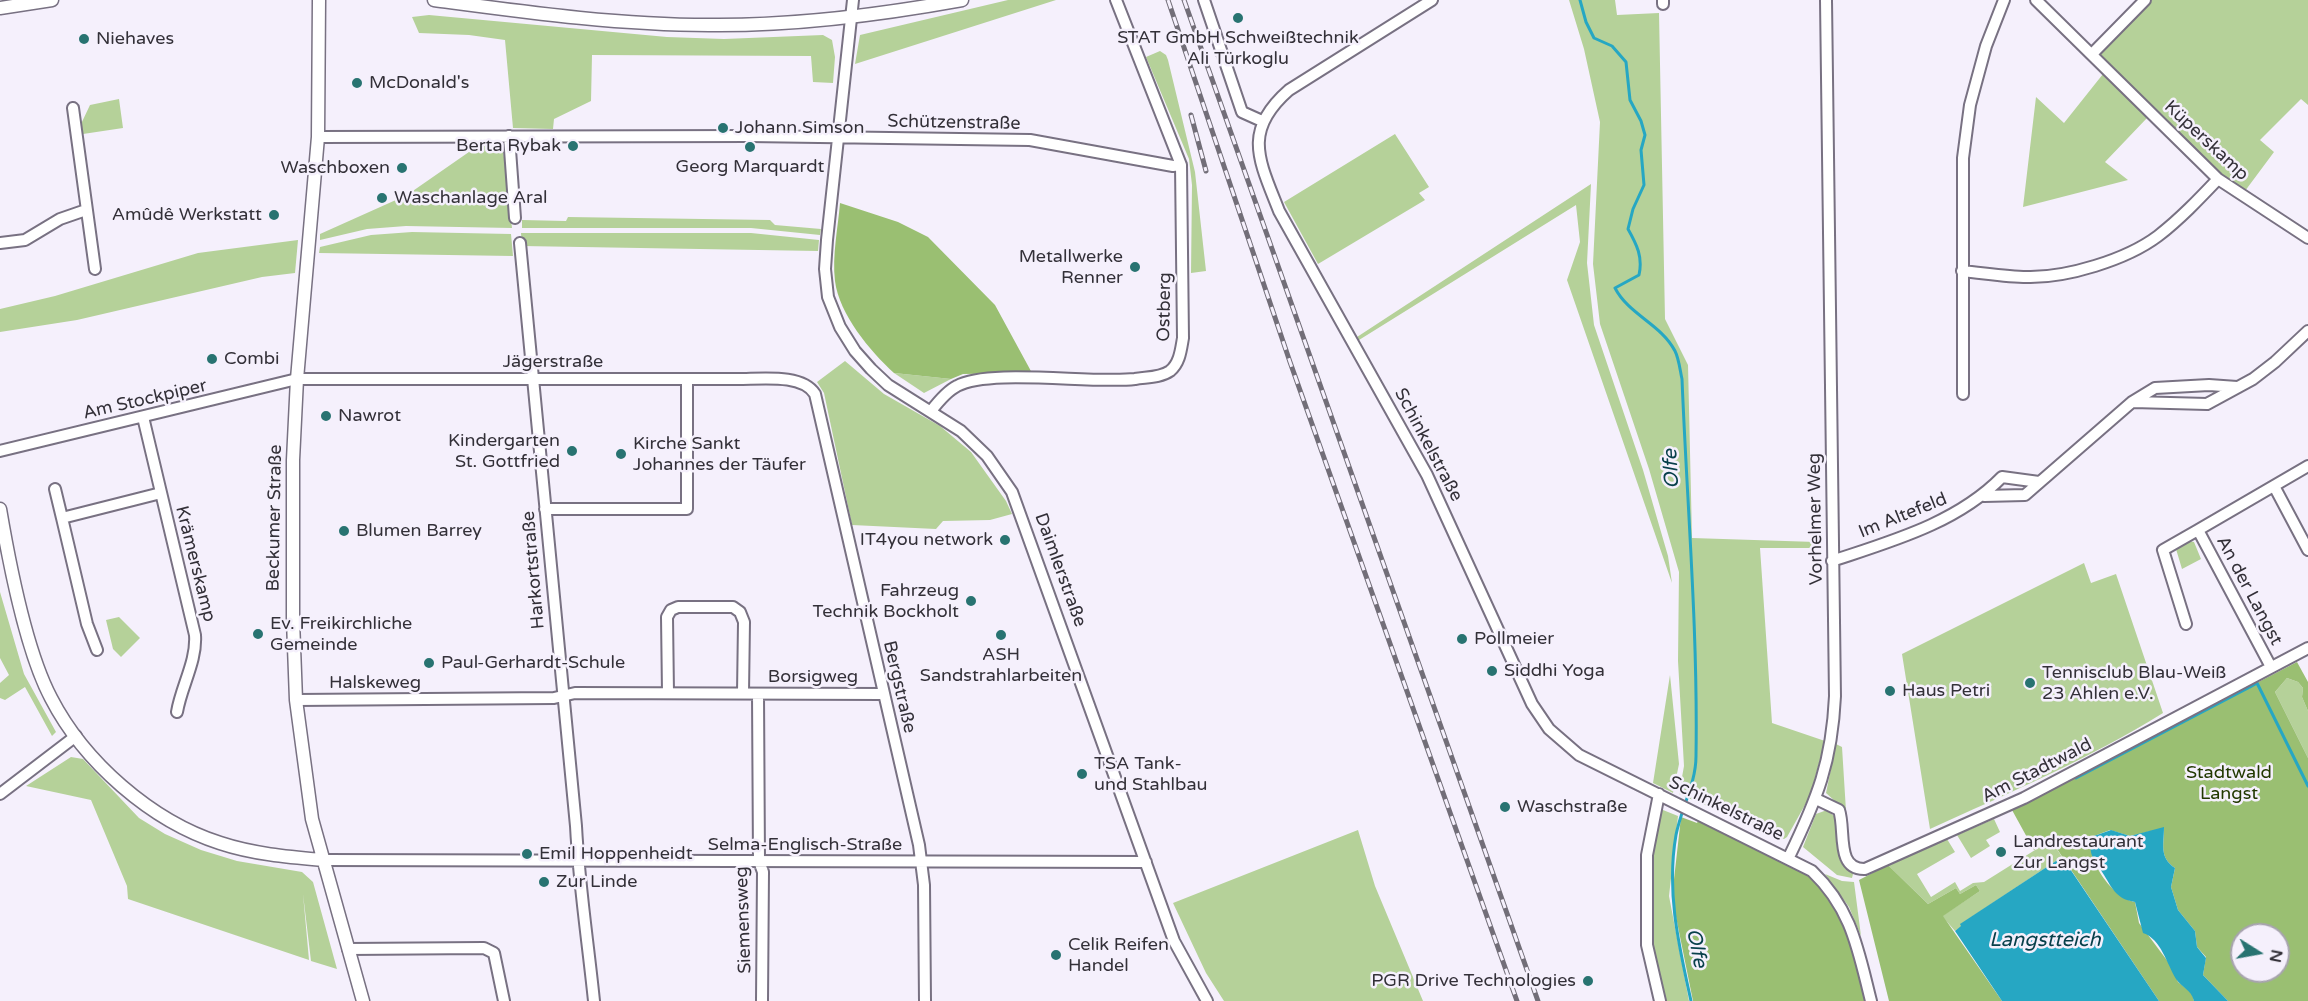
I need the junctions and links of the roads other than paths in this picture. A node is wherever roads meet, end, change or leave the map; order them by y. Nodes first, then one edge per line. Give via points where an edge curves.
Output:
1 (52, 0) edge
2 (319, 0) edge
3 (434, 0) edge
4 (854, 0) edge
5 (962, 0) edge
6 (1116, 0) edge
7 (1204, 0) edge
8 (1432, 0) edge
9 (1826, 0) edge
10 (2004, 0) edge
11 (2036, 0) edge
12 (2145, 0) edge
13 (0, 8) edge
14 (851, 16) junction
15 (2092, 54) junction
16 (73, 108) dead end
17 (1262, 121) junction
18 (509, 136) junction
19 (318, 137) junction
20 (839, 138) junction
21 (1181, 165) junction
22 (2218, 179) junction
23 (86, 210) junction
24 (515, 218) dead end
25 (2308, 237) edge
26 (0, 243) edge
27 (520, 243) dead end
28 (95, 269) dead end
29 (1962, 271) junction
30 (2308, 331) edge
31 (532, 378) junction
32 (297, 379) junction
33 (687, 379) junction
34 (809, 385) joint
35 (2237, 387) junction
36 (1963, 394) dead end
37 (2132, 402) junction
38 (931, 411) junction
39 (143, 417) junction
40 (0, 451) edge
41 (2308, 466) edge
42 (2039, 482) junction
43 (2274, 486) junction
44 (55, 489) dead end
45 (161, 493) junction
46 (1984, 496) junction
47 (0, 509) edge
48 (545, 509) junction
49 (62, 518) junction
50 (2198, 530) junction
51 (2308, 550) edge
52 (1832, 561) junction
53 (2186, 624) dead end
54 (2308, 648) edge
55 (98, 650) dead end
56 (2271, 668) junction
57 (668, 693) junction
58 (743, 693) junction
59 (758, 693) junction
60 (883, 694) junction
61 (563, 696) junction
62 (296, 700) junction
63 (177, 712) dead end
64 (76, 736) junction
65 (0, 794) edge
66 (1659, 794) junction
67 (1816, 799) junction
68 (1789, 857) junction
69 (323, 860) junction
70 (578, 861) junction
71 (759, 861) junction
72 (921, 862) junction
73 (1146, 862) junction
74 (348, 949) junction
75 (363, 1001) edge
76 (504, 1001) edge
77 (594, 1001) edge
78 (762, 1001) edge
79 (925, 1001) edge
80 (1207, 1001) edge
81 (1660, 1001) edge
82 (1871, 1001) edge

1 - 13 main road
2 - 19 main road, Beckumer Straße
3 - 14 main road via 596,20 673,25
4 - 14 street
5 - 14 main road
6 - 21 street, Ostberg
7 - 17 street via 1242,112
8 - 17 street via 1289,90 1271,105
9 - 52 street, Vorhelmer Weg
10 - 29 street via 1970,105 1963,158
11 - 15 street, Küperskamp
12 - 15 street
14 - 20 street
15 - 22 street, Küperskamp
16 - 23 street
17 - 66 street, Schinkelstraße via 1260,156 1280,211 1427,475 1532,704 1550,729 1579,755
18 - 19 street, Schützenstraße
18 - 20 street, Schützenstraße
18 - 24 street
19 - 32 main road, Beckumer Straße
20 - 21 street, Schützenstraße via 1030,140
20 - 38 street, Daimlerstraße via 826,240 826,283 833,311 855,351 888,385
21 - 38 street, Ostberg via 1183,338 1171,370 1127,380 971,381 957,386
22 - 25 street, Küperskamp
22 - 29 street via 2156,238 2115,259 2075,271 2028,277
23 - 26 street via 60,219 25,240
23 - 28 street
27 - 31 street, Harkortstraße
29 - 36 street
30 - 35 street via 2276,362
31 - 32 street, Jägerstraße
31 - 33 street, Jägerstraße
31 - 48 street, Harkortstraße
32 - 39 street, Am Stockpiper
32 - 62 main road, Beckumer Straße via 292,512
33 - 34 street, Jägerstraße via 798,381
33 - 48 street via 687,509
34 - 60 street, Bergstraße via 815,394
35 - 37 street via 2155,388
35 - 37 street via 2206,404
37 - 42 street
38 - 73 street, Daimlerstraße via 961,430 1012,492
39 - 40 street, Am Stockpiper
39 - 45 street, Krämerskamp
41 - 43 street, An der Langst
42 - 46 street via 2025,495
42 - 46 street, Im Altefeld via 2002,477
43 - 50 street, An der Langst
43 - 51 street
44 - 49 street
45 - 49 street, Krämerskamp
45 - 63 street, Krämerskamp via 195,635
46 - 52 street, Im Altefeld via 1898,539
47 - 64 main road via 34,652 50,697
48 - 61 street, Harkortstraße
49 - 55 street via 85,615
50 - 53 street, An der Langst via 2163,550
50 - 56 street, An der Langst
52 - 67 street, Vorhelmer Weg via 1834,724
54 - 56 street, Am Stadtwald
56 - 67 street, Am Stadtwald via 2024,798 1865,869 1854,868 1845,859 1839,810
57 - 58 street, Borsigweg
57 - 58 street, Borsigweg via 667,617 678,607 733,608 740,612 744,622
57 - 61 street, Borsigweg
58 - 59 street, Borsigweg
59 - 60 street, Borsigweg
59 - 71 street, Siemensweg
60 - 72 street, Bergstraße
61 - 62 street, Halskeweg
61 - 70 street, Harkortstraße
62 - 69 main road, Beckumer Straße via 312,819
64 - 65 street
64 - 69 main road via 118,783 173,823 238,848
66 - 68 street, Schinkelstraße
66 - 81 street via 1647,855 1647,945
67 - 68 street, Vorhelmer Weg
68 - 82 street via 1812,871 1845,912
69 - 70 street, Selma-Englisch-Straße
69 - 74 main road, Beckumer Straße
70 - 71 street, Selma-Englisch-Straße
70 - 77 street, Harkortstraße
71 - 72 street, Selma-Englisch-Straße
71 - 78 street, Siemensweg via 763,872
72 - 73 street, Selma-Englisch-Straße
72 - 79 street, Bergstraße
73 - 80 street, Daimlerstraße via 1174,941
74 - 75 main road, Beckumer Straße
74 - 76 street via 484,948 494,953

